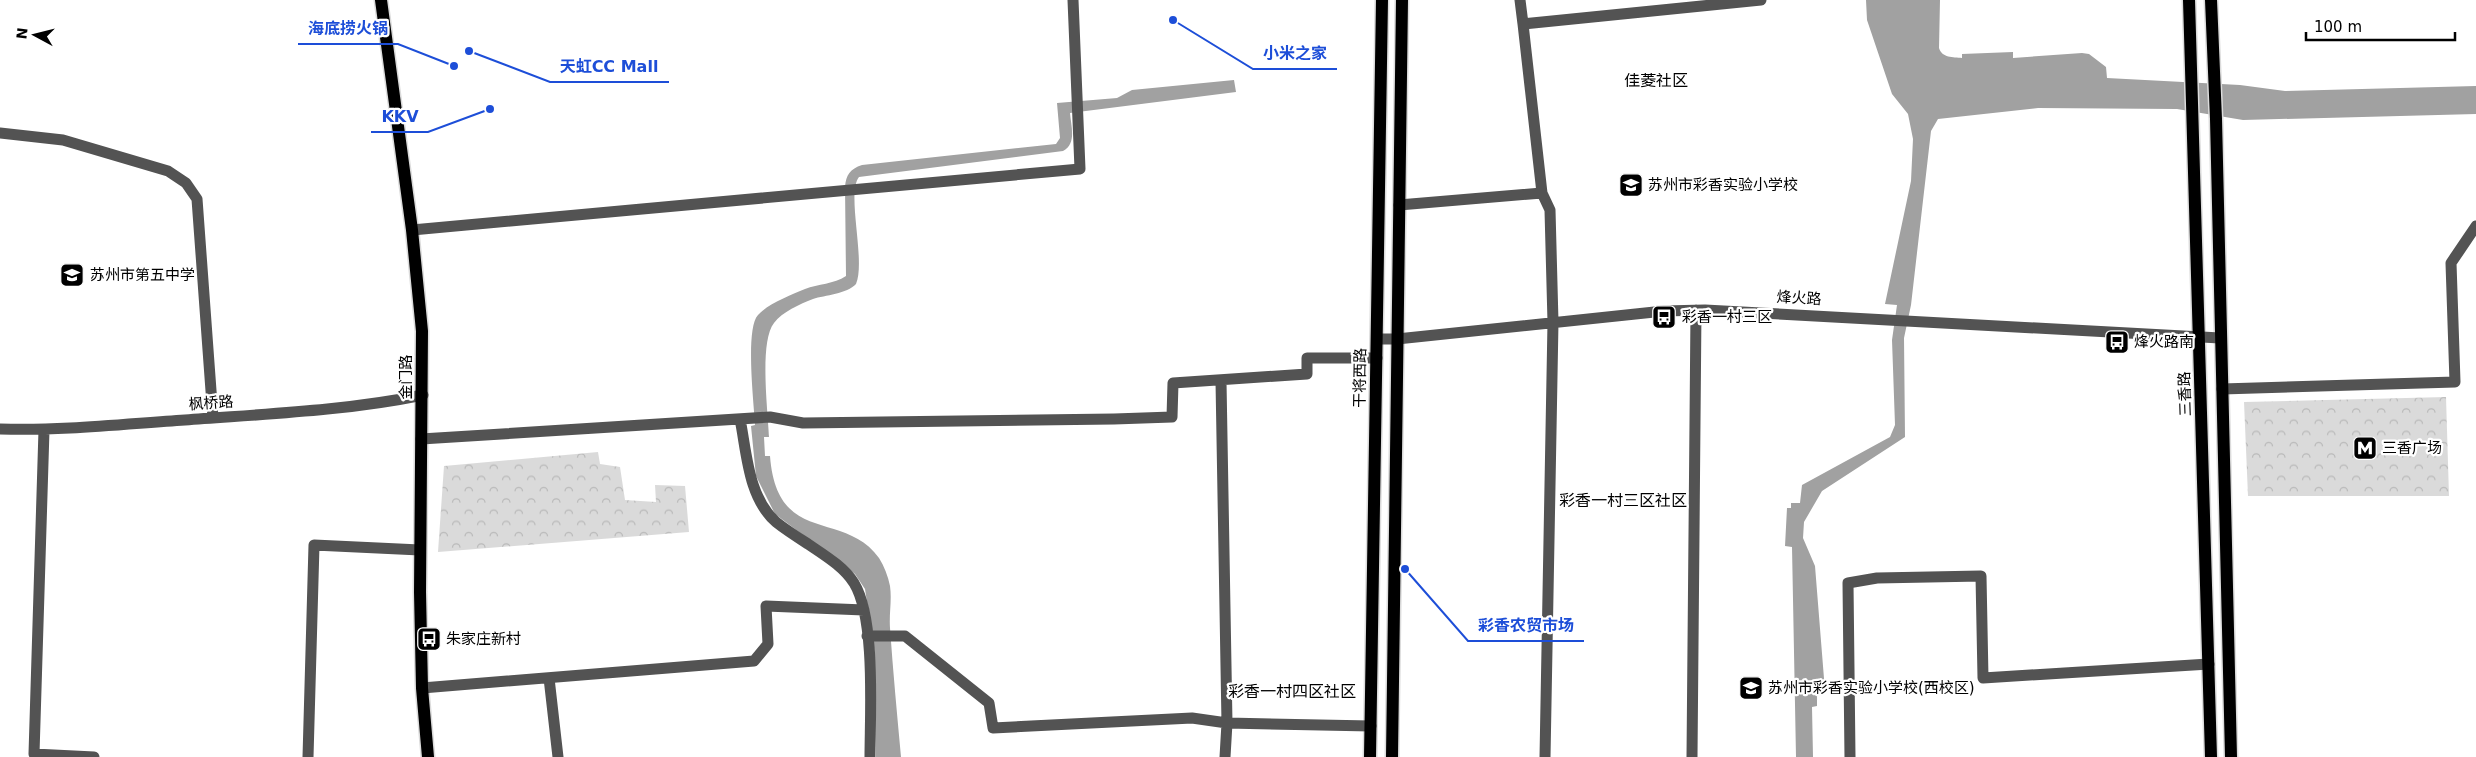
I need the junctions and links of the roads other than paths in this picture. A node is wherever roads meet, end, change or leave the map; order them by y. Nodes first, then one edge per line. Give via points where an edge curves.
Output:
1 (381, 0) edge
2 (1073, 0) edge
3 (1382, 0) edge
4 (1402, 0) edge
5 (1520, 0) edge
6 (1761, 0) edge
7 (2189, 0) edge
8 (2211, 0) edge
9 (1522, 24) junction
10 (0, 132) edge
11 (1542, 193) junction
12 (1399, 205) junction
13 (2476, 226) edge
14 (412, 230) junction
15 (1696, 310) junction
16 (1554, 322) junction
17 (2199, 336) junction
18 (2220, 338) junction
19 (1377, 339) junction
20 (1397, 339) junction
21 (1377, 358) junction
22 (1221, 381) junction
23 (2222, 389) junction
24 (423, 395) junction
25 (213, 418) junction
26 (740, 419) junction
27 (0, 430) edge
28 (44, 430) junction
29 (421, 440) junction
30 (420, 550) junction
31 (864, 610) junction
32 (869, 636) junction
33 (2209, 664) junction
34 (549, 678) junction
35 (422, 688) junction
36 (1227, 723) junction
37 (1371, 726) junction
38 (94, 757) edge
39 (308, 757) edge
40 (428, 757) edge
41 (558, 757) edge
42 (870, 757) edge
43 (1225, 757) edge
44 (1370, 757) edge
45 (1392, 757) edge
46 (1546, 757) edge
47 (1692, 757) edge
48 (1850, 757) edge
49 (2211, 757) edge
50 (2231, 757) edge

1 - 14 main road, 金门路
2 - 14 street via 1080,169
3 - 19 main road, 干将西路
4 - 12 main road
5 - 9 street
6 - 9 street
7 - 17 main road, 三香路
8 - 18 main road
9 - 11 street
10 - 25 street via 63,140 168,171 186,183 197,199
11 - 12 street
11 - 16 street via 1550,210
12 - 20 main road
13 - 23 street via 2451,263 2455,382
14 - 24 main road, 金门路 via 422,331
15 - 16 street, 烽火路
15 - 17 street, 烽火路
15 - 47 street
16 - 20 street, 烽火路
16 - 46 street
17 - 18 street, 烽火路
17 - 33 main road, 三香路
18 - 23 main road
19 - 20 street, 烽火路
19 - 21 main road, 干将西路
20 - 45 main road
21 - 22 street via 1307,358 1307,374
21 - 37 main road, 干将西路
22 - 26 street via 1173,383 1172,416 804,424 770,417
22 - 36 street
23 - 50 main road
24 - 25 street, 枫桥路 via 389,402
24 - 29 main road, 金门路
25 - 28 street, 枫桥路
26 - 29 street
26 - 31 street via 751,480 766,510 776,522 836,564 854,584
27 - 28 street, 枫桥路
28 - 38 street via 34,754
29 - 30 main road, 金门路
30 - 35 main road, 金门路
30 - 39 street via 314,545
31 - 32 street
31 - 34 street via 766,606 768,644 754,661
32 - 36 street via 905,636 989,702 993,728 1192,718
32 - 42 street
33 - 48 street via 1983,678 1981,576 1877,578 1848,583
33 - 49 main road, 三香路
34 - 35 street
34 - 41 street
35 - 40 main road, 金门路
36 - 37 street
36 - 43 street
37 - 44 main road, 干将西路

